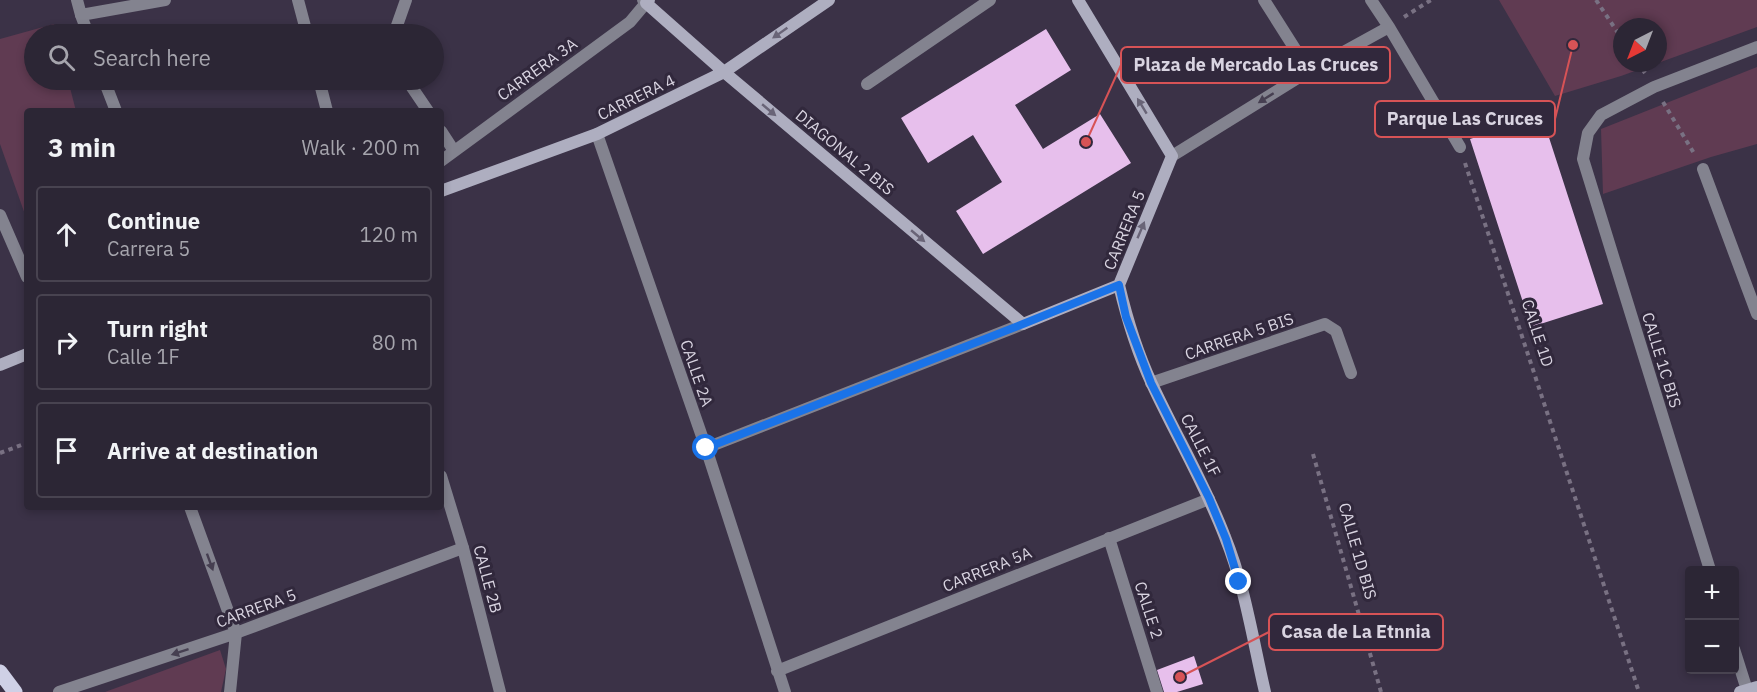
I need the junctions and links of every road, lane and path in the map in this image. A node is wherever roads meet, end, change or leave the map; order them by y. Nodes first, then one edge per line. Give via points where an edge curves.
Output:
1 (77, 0) edge
2 (165, 0) edge
3 (298, 0) edge
4 (406, 0) edge
5 (829, 0) edge
6 (990, 0) edge
7 (1078, 0) edge
8 (1264, 0) edge
9 (1371, 0) edge
10 (1431, 0) edge
11 (1596, 0) edge
12 (646, 1) edge
13 (81, 15) junction
14 (84, 24) edge
15 (304, 24) edge
16 (398, 24) edge
17 (1613, 26) edge
18 (1389, 27) junction
19 (1757, 47) edge
20 (1309, 71) junction
21 (724, 72) junction
22 (1644, 72) edge
23 (867, 84) dead end
24 (1654, 87) junction
25 (108, 90) edge
26 (322, 90) edge
27 (414, 90) edge
28 (115, 108) edge
29 (326, 108) edge
30 (426, 108) edge
31 (597, 134) junction
32 (444, 136) edge
33 (1460, 147) joint
34 (454, 152) junction
35 (1172, 156) junction
36 (444, 159) edge
37 (1702, 169) joint
38 (444, 190) edge
39 (0, 215) edge
40 (24, 270) edge
41 (1119, 285) junction
42 (1757, 314) edge
43 (1023, 324) junction
44 (24, 355) edge
45 (0, 365) edge
46 (1351, 373) dead end
47 (1151, 383) junction
48 (24, 444) edge
49 (706, 448) junction
50 (0, 453) edge
51 (1313, 454) dead end
52 (444, 486) edge
53 (1209, 498) junction
54 (191, 510) edge
55 (1109, 538) junction
56 (463, 548) junction
57 (1709, 566) edge
58 (236, 633) junction
59 (1739, 664) edge
60 (777, 671) junction
61 (0, 672) edge
62 (1748, 690) edge
63 (15, 692) edge
64 (59, 692) edge
65 (230, 692) edge
66 (500, 692) edge
67 (785, 692) edge
68 (1157, 692) edge
69 (1265, 692) edge
70 (1381, 692) edge
71 (1639, 692) edge

1 - 13 street
2 - 13 street
3 - 15 street
4 - 16 street
5 -> 21 street, CARRERA 4
6 - 23 street
35 -> 7 street
8 - 20 street
9 - 18 street
10 - 18 path
11 - 17 path
12 - 21 street, DIAGONAL 2 BIS
12 - 34 street, CARRERA 3A via 630,22
13 - 14 street
18 - 20 street
18 - 33 street
19 - 24 street
20 -> 35 street
21 - 31 street, CARRERA 4
21 -> 43 street, DIAGONAL 2 BIS
22 - 24 path
24 - 37 path
24 - 57 street, CALLE 1C BIS via 1601,115 1588,133 1583,159
25 - 28 street
26 - 29 street
27 - 30 street
31 - 38 street, CARRERA 4
31 - 49 street, CALLE 2A
32 - 34 street
33 - 71 path, CALLE 1D
34 - 36 street, CARRERA 3A
41 -> 35 street, CARRERA 5
37 - 42 street
39 - 40 street
41 - 43 street, CARRERA 5
41 - 47 street, CALLE 1F via 1126,317
43 - 49 street, CARRERA 5
44 - 45 street
46 - 47 street, CARRERA 5 BIS via 1336,331 1325,324
47 - 53 street, CALLE 1F
48 - 50 path
49 - 60 street, CALLE 2A
51 - 70 path, CALLE 1D BIS
52 - 56 street, CALLE 2B
53 - 55 street, CARRERA 5A
53 - 69 street, CALLE 1F via 1239,582
54 -> 58 street
55 - 60 street, CARRERA 5A
55 - 68 street, CALLE 2
56 - 58 street, CARRERA 5
56 - 66 street, CALLE 2B
58 -> 64 street, CARRERA 5
58 - 65 street
59 - 62 street
60 - 67 street, CALLE 2A
61 - 63 main road

